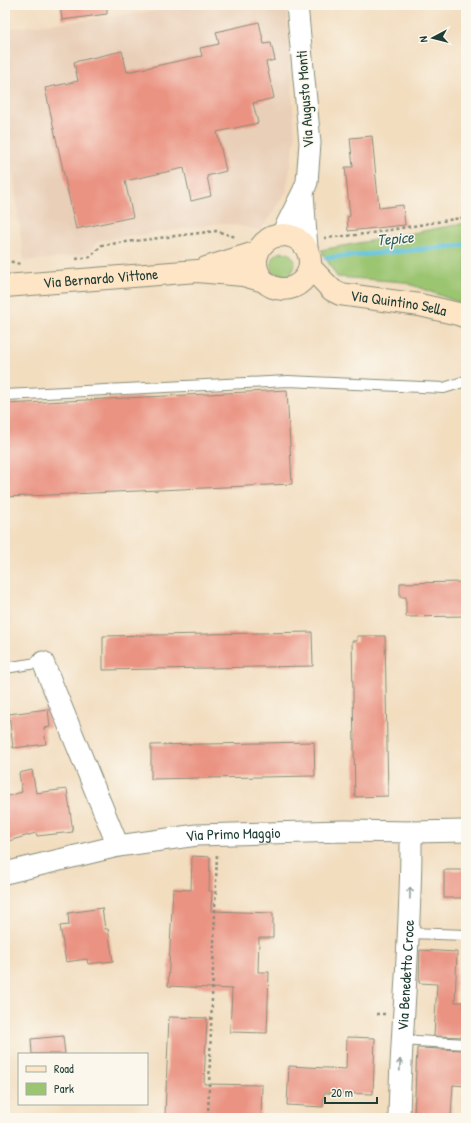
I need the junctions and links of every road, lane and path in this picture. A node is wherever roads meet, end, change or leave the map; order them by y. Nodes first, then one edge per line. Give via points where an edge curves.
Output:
1 (297, 5) edge
2 (303, 192) junction
3 (466, 217) edge
4 (267, 244) junction
5 (312, 251) junction
6 (76, 259) dead end
7 (5, 260) edge
8 (24, 265) dead end
9 (197, 271) junction
10 (264, 282) junction
11 (5, 286) edge
12 (295, 287) junction
13 (332, 290) junction
14 (466, 317) edge
15 (466, 381) edge
16 (5, 395) edge
17 (43, 662) joint
18 (5, 668) edge
19 (466, 831) edge
20 (411, 832) junction
21 (217, 834) junction
22 (118, 846) junction
23 (5, 873) edge
24 (409, 933) junction
25 (466, 935) edge
26 (402, 1040) junction
27 (466, 1044) edge
28 (208, 1116) dead end
29 (399, 1118) edge

1 - 2 street, Via Augusto Monti via 310,143 307,182
2 - 4 street, Via Augusto Monti
2 - 5 street, Via Augusto Monti
3 - 5 path via 366,234
4 - 5 street via 284,235 293,237
4 - 6 path via 216,231 102,245 90,257
4 - 9 street, Via Bernardo Vittone
4 - 10 street via 256,259 259,275
5 - 12 street via 307,275
5 - 13 street, Via Quintino Sella
7 - 8 path
9 - 10 street, Via Bernardo Vittone via 243,275
9 - 11 street, Via Bernardo Vittone
10 - 12 street via 278,289
12 - 13 street, Via Quintino Sella
13 - 14 street, Via Quintino Sella via 340,294 420,305
15 - 16 lane via 444,388 288,381
17 - 18 lane
17 - 22 street
19 - 20 street, Via Primo Maggio
20 - 21 street, Via Primo Maggio
24 -> 20 street, Via Benedetto Croce
21 - 22 street, Via Primo Maggio
21 - 28 path
22 - 23 street, Via Primo Maggio
24 - 25 lane
24 - 26 street, Via Benedetto Croce
26 - 27 lane
29 -> 26 street, Via Benedetto Croce

